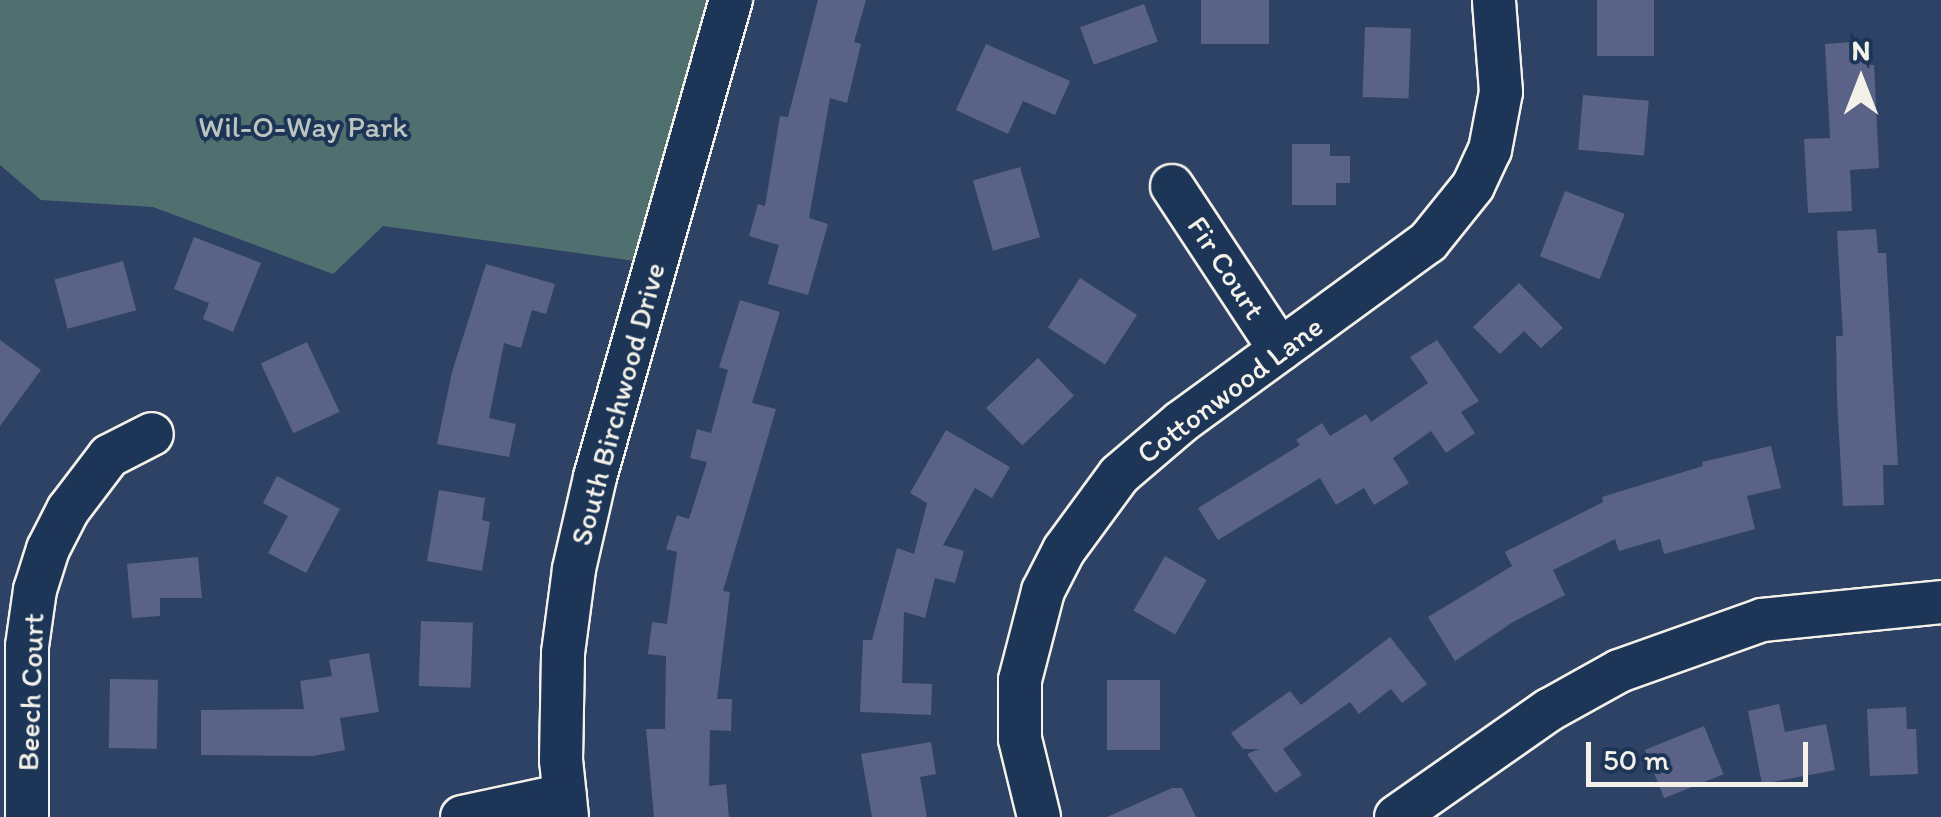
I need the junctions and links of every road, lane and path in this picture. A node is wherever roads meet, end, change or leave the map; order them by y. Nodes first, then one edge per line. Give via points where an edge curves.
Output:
1 (731, 0) edge
2 (1494, 0) edge
3 (1172, 186) dead end
4 (1280, 350) junction
5 (152, 434) dead end
6 (1941, 602) edge
7 (566, 806) edge
8 (1408, 814) edge
9 (27, 817) edge
10 (462, 817) edge
11 (1039, 817) edge

1 - 7 street, South Birchwood Drive via 574,569 563,653
2 - 4 street, Cottonwood Lane via 1500,92 1490,150 1474,186 1428,242
3 - 4 street, Fir Court
4 - 11 street, Cottonwood Lane via 1119,475 1064,550 1044,591 1020,680 1020,739
5 - 9 street, Beech Court via 102,464 48,549 27,646
6 - 8 street via 1825,610 1726,629 1619,671 1549,710
7 - 10 street

